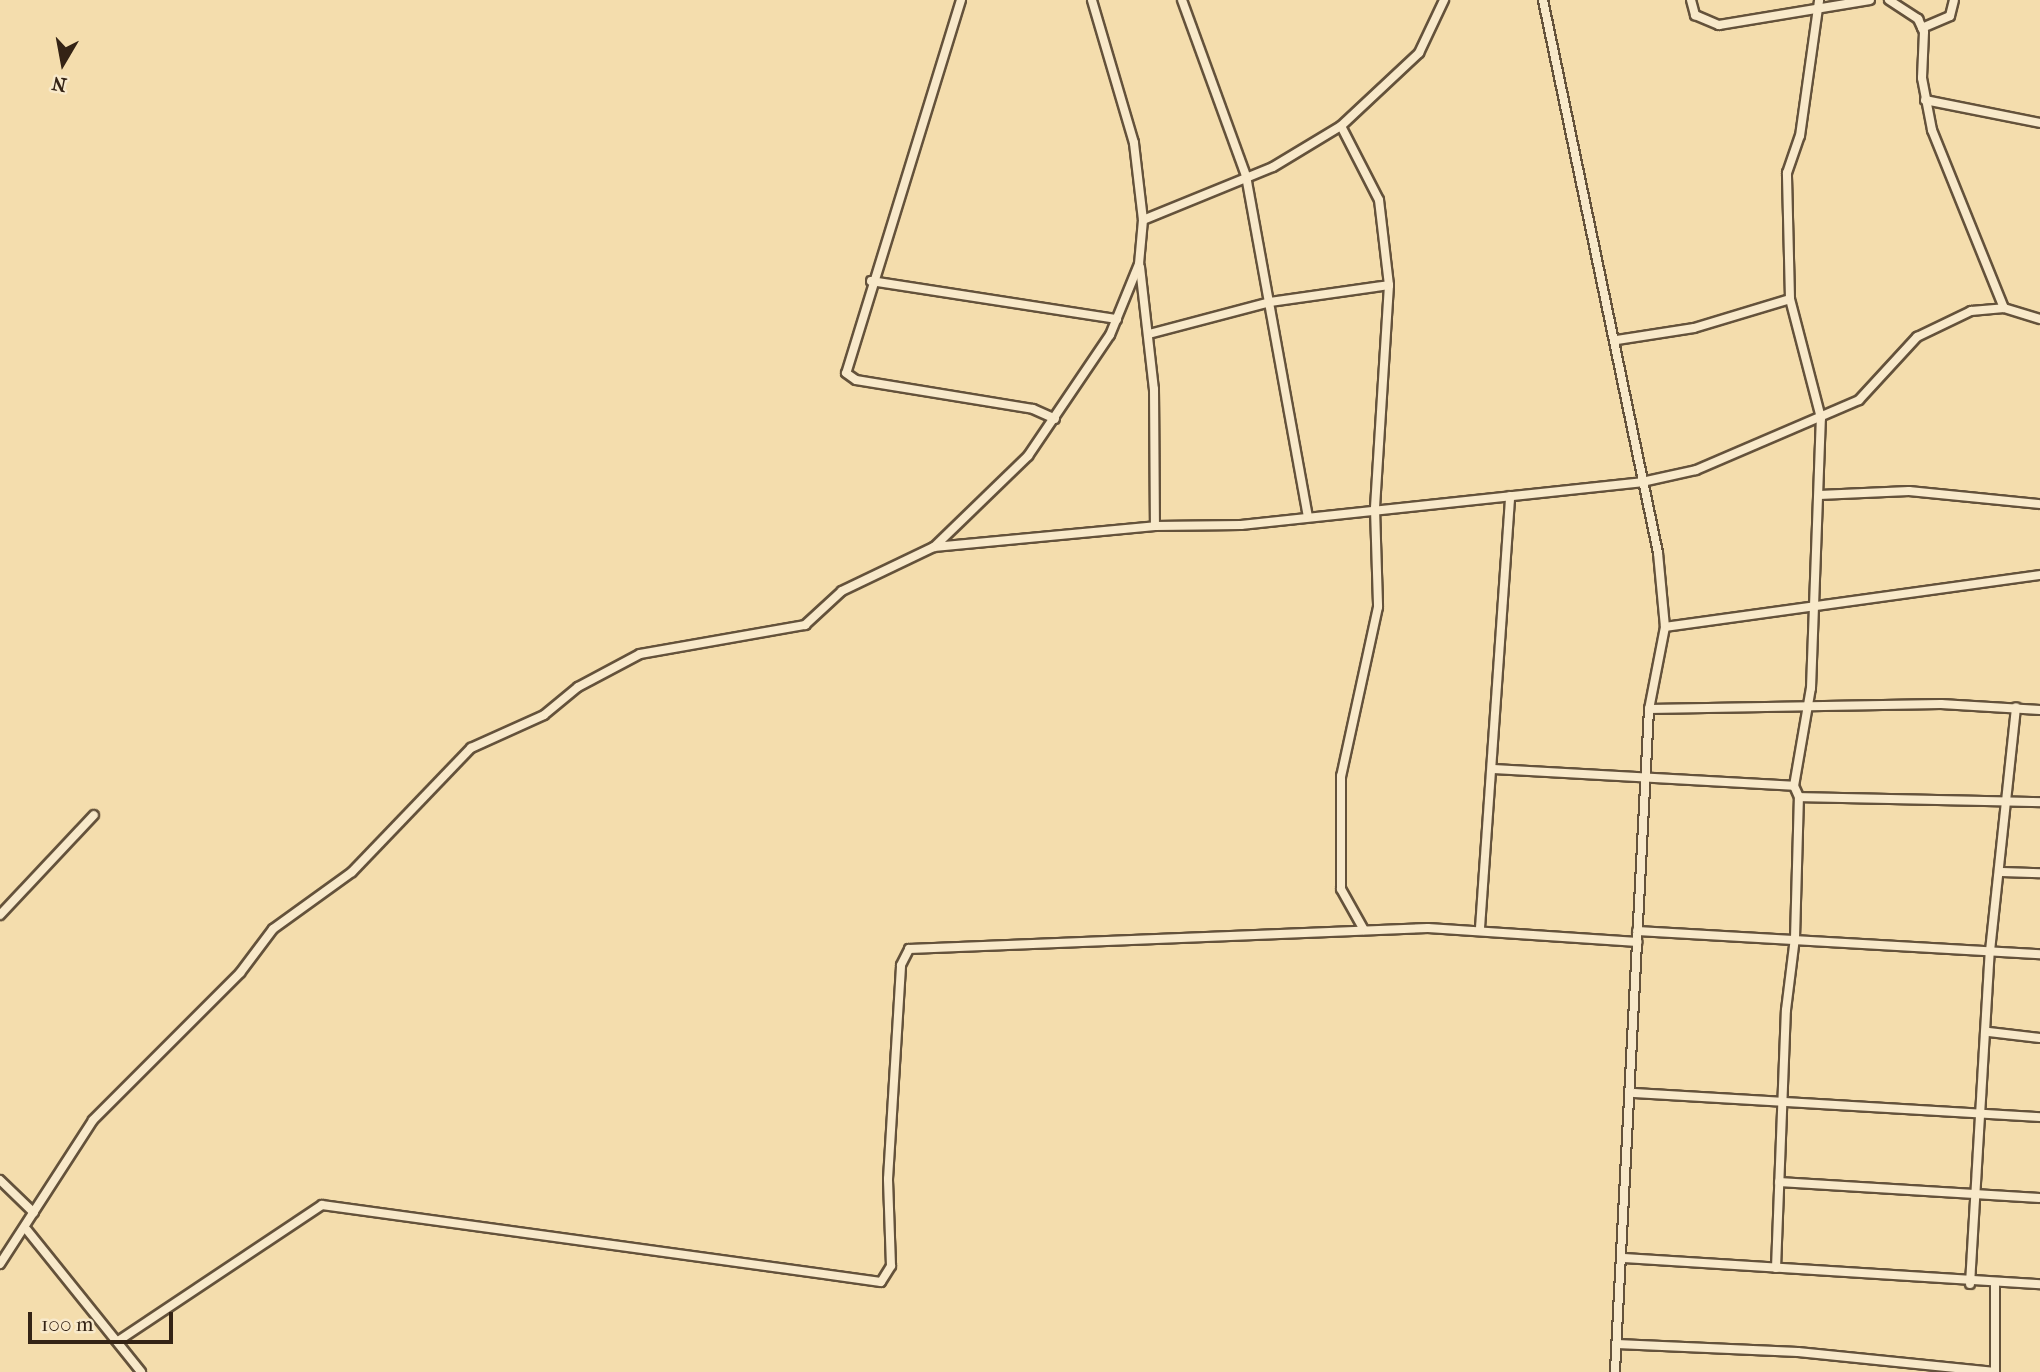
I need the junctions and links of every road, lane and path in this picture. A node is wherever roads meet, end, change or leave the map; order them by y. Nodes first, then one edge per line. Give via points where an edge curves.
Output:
1 (961, 0) edge
2 (1091, 0) edge
3 (1182, 0) edge
4 (1444, 0) edge
5 (1544, 0) edge
6 (1691, 0) edge
7 (1870, 0) edge
8 (1892, 0) edge
9 (1954, 0) edge
10 (1838, 2) edge
11 (1818, 5) edge
12 (1922, 28) junction
13 (1925, 100) junction
14 (2040, 123) edge
15 (1341, 126) junction
16 (1246, 176) junction
17 (1143, 220) junction
18 (1139, 264) junction
19 (871, 281) junction
20 (1390, 285) junction
21 (1790, 299) junction
22 (1270, 302) junction
23 (2004, 308) junction
24 (1117, 319) junction
25 (2040, 319) edge
26 (1149, 334) junction
27 (1617, 340) junction
28 (1821, 418) junction
29 (1055, 419) junction
30 (1642, 482) junction
31 (1819, 495) junction
32 (1510, 496) junction
33 (2040, 504) edge
34 (1375, 509) junction
35 (1308, 516) junction
36 (1155, 526) junction
37 (934, 547) junction
38 (2040, 575) edge
39 (1815, 606) junction
40 (1665, 627) junction
41 (2016, 708) junction
42 (1649, 709) junction
43 (1806, 710) junction
44 (2040, 710) edge
45 (1493, 769) junction
46 (1648, 782) junction
47 (1794, 786) junction
48 (1799, 797) junction
49 (2006, 802) junction
50 (2040, 802) edge
51 (94, 815) dead end
52 (2002, 872) junction
53 (2040, 873) edge
54 (0, 915) edge
55 (1480, 928) junction
56 (1364, 930) junction
57 (1637, 931) junction
58 (1795, 938) junction
59 (1638, 942) junction
60 (1990, 951) junction
61 (2040, 954) edge
62 (1989, 1032) junction
63 (2040, 1038) edge
64 (1634, 1093) junction
65 (1785, 1104) junction
66 (1979, 1111) junction
67 (2040, 1116) edge
68 (0, 1180) edge
69 (1779, 1182) junction
70 (1972, 1195) junction
71 (2040, 1198) edge
72 (34, 1213) junction
73 (27, 1230) junction
74 (1624, 1258) junction
75 (0, 1264) edge
76 (1776, 1268) junction
77 (1970, 1284) junction
78 (2040, 1284) edge
79 (1996, 1285) junction
80 (118, 1341) junction
81 (1616, 1344) junction
82 (141, 1372) edge
83 (1615, 1372) edge
84 (1995, 1372) edge

1 - 19 street
2 - 17 street via 1129,120
3 - 16 street
4 - 15 street via 1419,53
5 - 27 street
6 - 11 street via 1695,15 1710,24
7 - 10 street
8 - 12 street
9 - 12 street via 1950,16
10 - 11 street
11 - 21 street via 1800,136 1787,173
12 - 13 street
13 - 14 street
13 - 23 street via 1952,190
15 - 16 street via 1296,155
15 - 20 street via 1379,200
16 - 17 street
16 - 22 street
17 - 18 street
18 - 24 street
18 - 26 street
19 - 24 street
19 - 29 street via 846,366 849,377 1023,407
20 - 22 street
20 - 34 street
21 - 27 street via 1694,328
21 - 28 street
22 - 26 street
22 - 35 street
23 - 25 street
23 - 28 street via 1971,311 1917,337 1873,389
24 - 29 street
26 - 36 street
27 - 30 street via 1623,407
28 - 30 street via 1696,470
28 - 31 street
29 - 37 street via 1028,456
30 - 32 street
30 - 40 street
31 - 33 street via 1909,491
31 - 39 street
32 - 34 street
32 - 45 street
34 - 35 street
34 - 56 street via 1378,607 1341,776 1341,889
35 - 36 street via 1241,525
36 - 37 street
37 - 72 street via 842,591 805,625 640,654 578,687 544,715 471,748 361,863 273,929 240,973 93,1120
38 - 39 street
39 - 40 street
39 - 43 street
40 - 42 street
41 - 43 street
41 - 44 street
41 - 49 street
42 - 43 street
42 - 46 street
43 - 47 street
45 - 46 street
45 - 55 street
46 - 47 street
46 - 57 street
47 - 48 street
48 - 49 street
48 - 58 street
49 - 50 street
49 - 52 street
51 - 54 street
52 - 53 street
52 - 60 street
55 - 56 street
55 - 59 street
56 - 80 street via 909,949 901,965 888,1179 891,1266 873,1286 322,1205
57 - 58 street
57 - 59 street
58 - 60 street
58 - 65 street
59 - 64 street
60 - 61 street
60 - 62 street
62 - 63 street
62 - 66 street
64 - 65 street
64 - 74 street
65 - 66 street
65 - 69 street
66 - 67 street
66 - 70 street
68 - 72 street
69 - 70 street
69 - 76 street
70 - 71 street
70 - 77 street
72 - 73 street
73 - 75 street
73 - 80 street
74 - 76 street
74 - 81 street
76 - 77 street
77 - 79 street
78 - 79 street
79 - 84 street
80 - 82 street
81 - 83 street
81 - 84 street via 1798,1352

